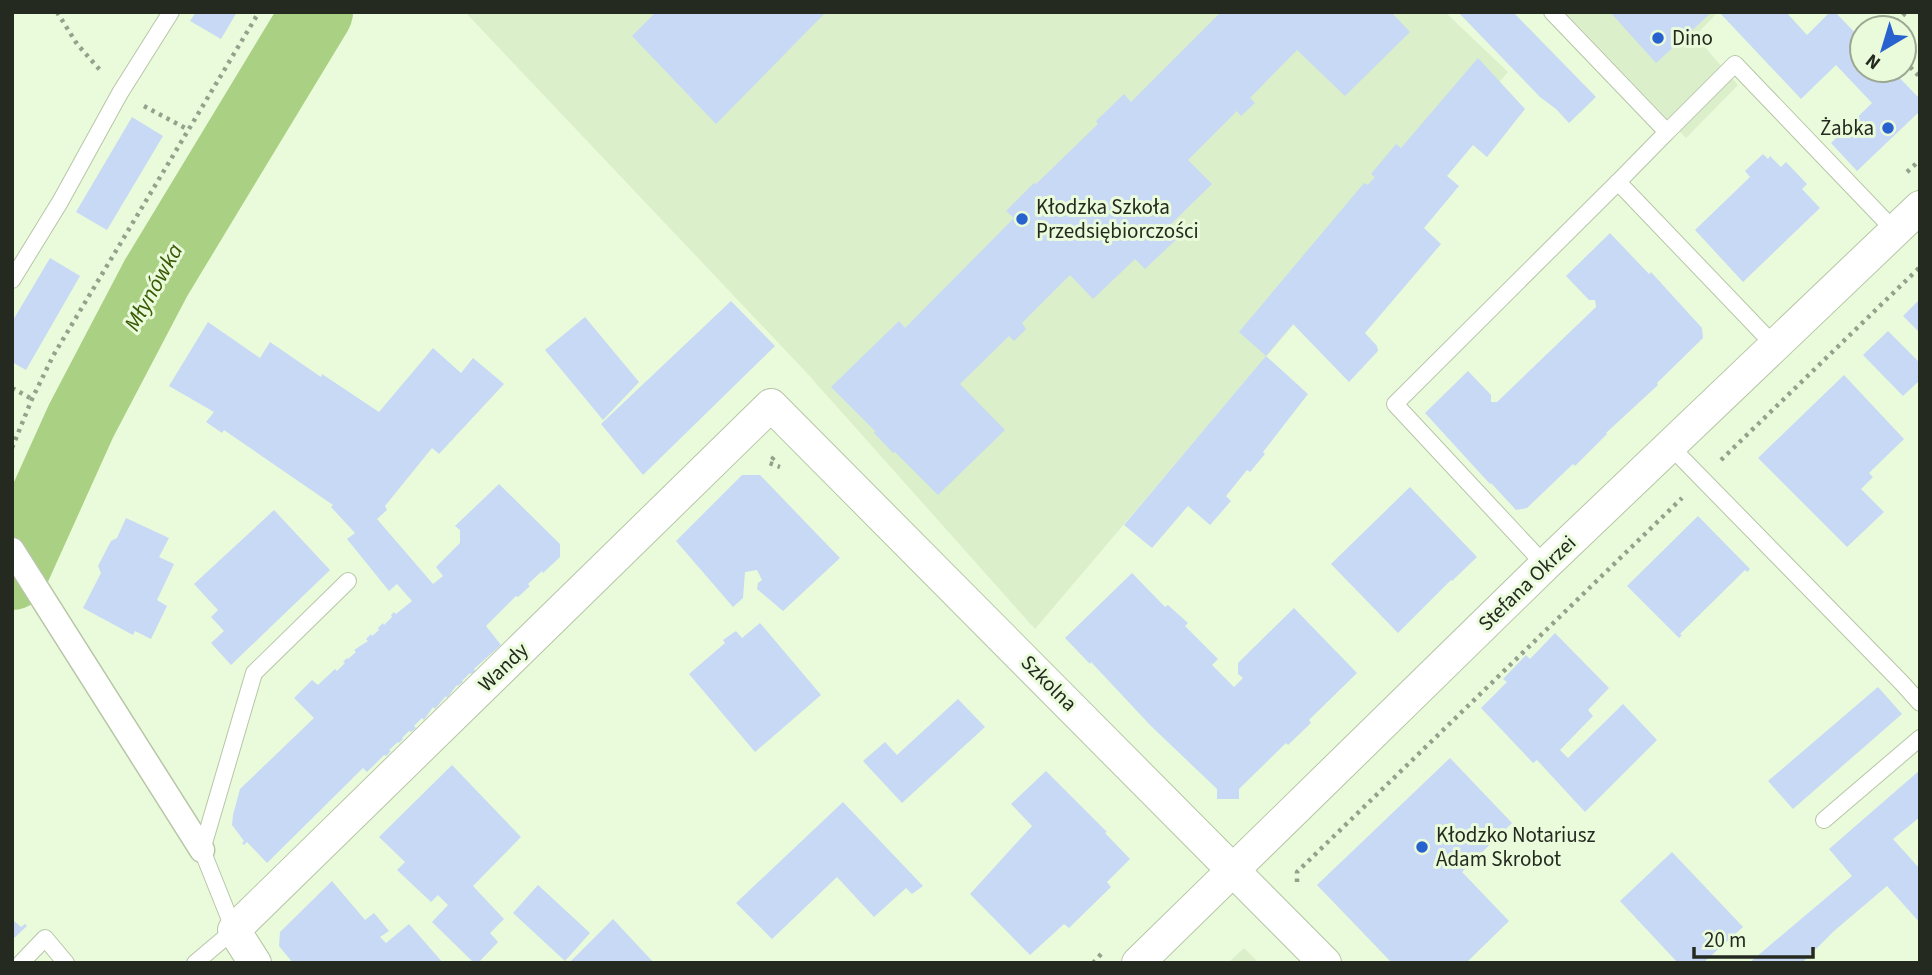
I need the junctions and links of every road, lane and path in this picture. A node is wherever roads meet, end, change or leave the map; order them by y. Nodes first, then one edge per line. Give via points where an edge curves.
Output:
1 (57, 12) edge
2 (171, 12) edge
3 (259, 12) edge
4 (1552, 12) edge
5 (120, 93) junction
6 (189, 130) junction
7 (1667, 132) junction
8 (1618, 182) junction
9 (1920, 207) edge
10 (1894, 230) junction
11 (1920, 267) edge
12 (12, 280) edge
13 (1774, 345) junction
14 (12, 388) edge
15 (32, 399) junction
16 (771, 405) joint
17 (1670, 446) junction
18 (12, 448) edge
19 (1701, 479) junction
20 (12, 550) edge
21 (1545, 565) junction
22 (348, 581) dead end
23 (1920, 704) edge
24 (1920, 738) edge
25 (1824, 820) dead end
26 (202, 850) junction
27 (1234, 869) junction
28 (1275, 911) junction
29 (234, 930) junction
30 (21, 963) edge
31 (66, 963) edge
32 (195, 963) edge
33 (255, 963) edge
34 (1138, 963) edge
35 (1325, 963) edge

1 - 5 path via 77,44
2 - 5 lane
3 - 6 path
4 - 7 lane
5 - 6 path
5 - 12 lane
6 - 15 path via 53,356
7 - 8 lane
7 - 10 lane via 1735,64
8 - 13 lane
8 - 21 lane via 1395,404
9 - 10 street, Stefana Okrzei
10 - 13 street, Stefana Okrzei
11 - 19 path
13 - 17 street, Stefana Okrzei
14 - 15 path
15 - 18 path
16 - 27 street, Szkolna
16 - 29 street, Wandy
17 - 19 lane
17 - 21 street, Stefana Okrzei
19 - 23 lane
19 - 28 path via 1297,872 1297,890
20 - 26 street
21 - 27 street, Stefana Okrzei
22 - 26 lane via 254,673
24 - 25 lane
26 - 29 lane
27 - 28 street, Szkolna
27 - 34 street, Stefana Okrzei
28 - 35 street, Szkolna
29 - 32 lane
29 - 33 street
30 - 31 lane via 46,938

